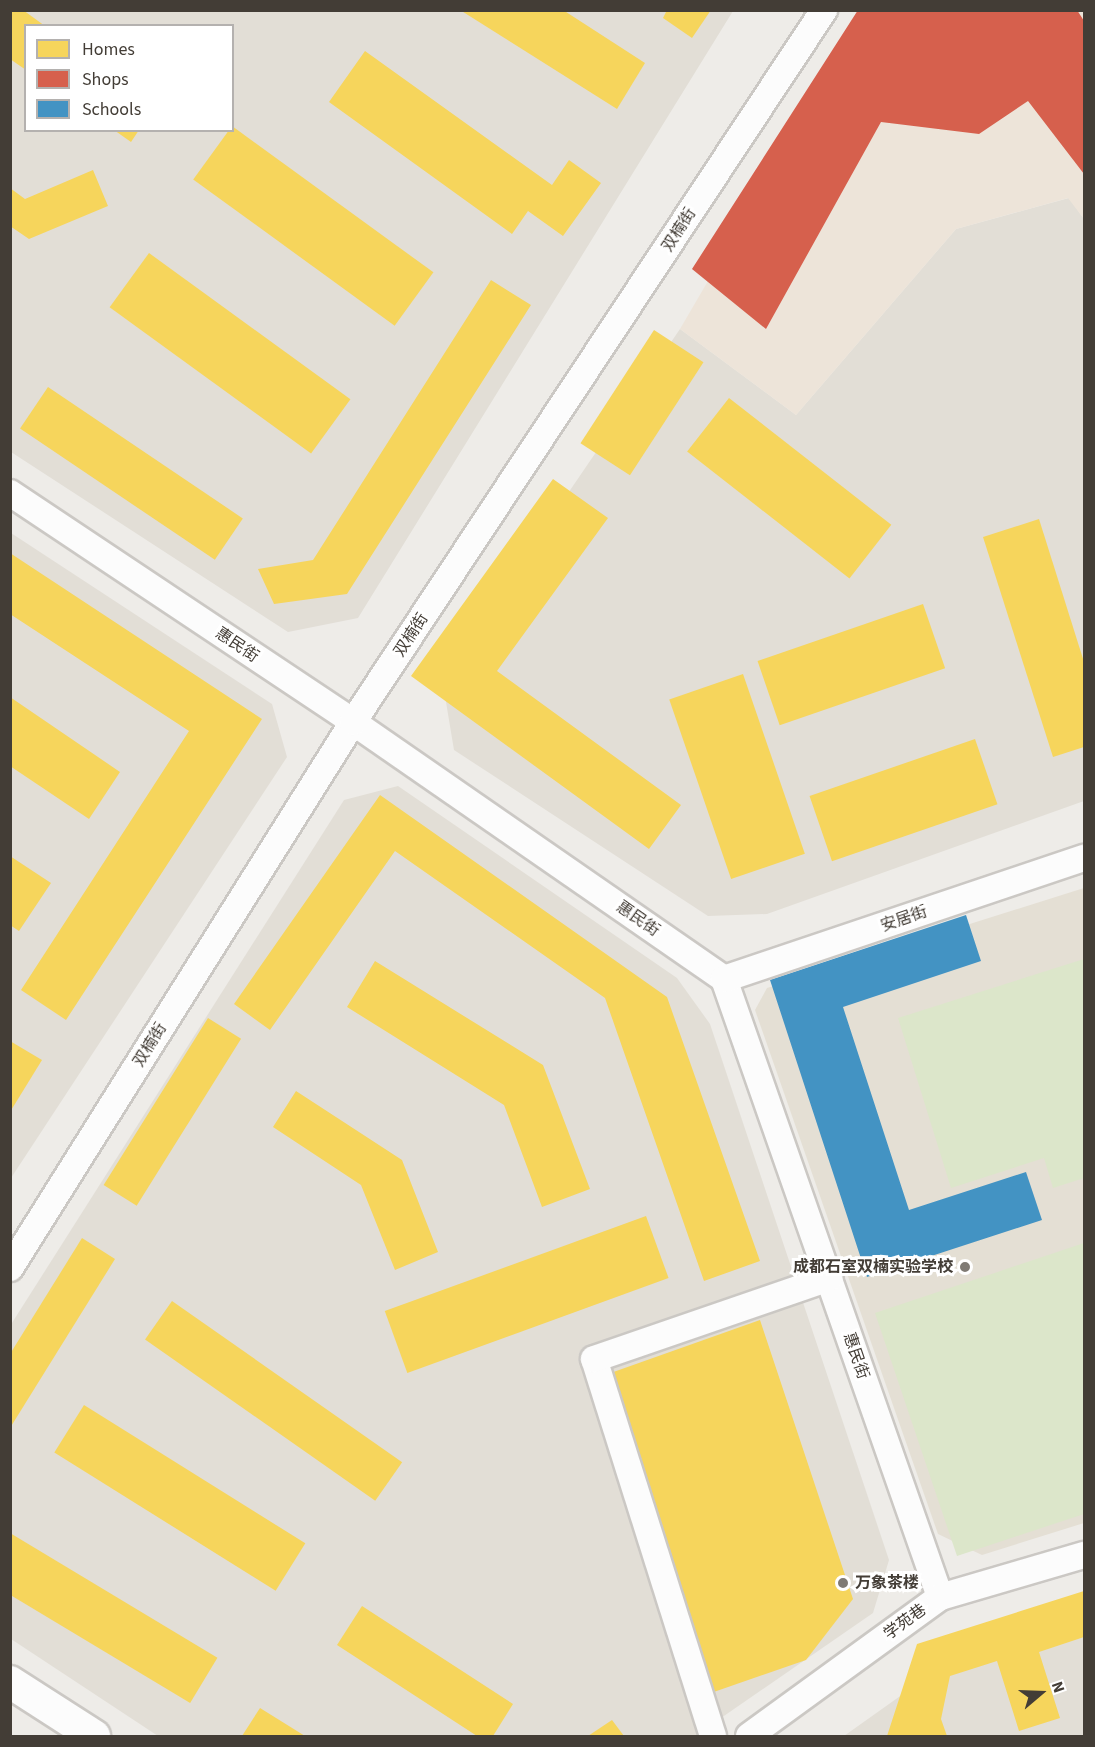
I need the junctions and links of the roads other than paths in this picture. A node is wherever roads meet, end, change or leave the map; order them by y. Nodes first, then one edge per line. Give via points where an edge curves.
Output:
1 (824, 10) edge
2 (10, 493) edge
3 (353, 722) junction
4 (1084, 858) edge
5 (724, 979) junction
6 (10, 1268) edge
7 (829, 1278) junction
8 (1084, 1555) edge
9 (940, 1597) junction
10 (10, 1682) edge
11 (94, 1737) edge
12 (713, 1737) edge
13 (749, 1737) edge

1 - 3 street, 双楠街
2 - 3 street, 惠民街
3 - 5 street, 惠民街
3 - 6 street, 双楠街
4 - 5 street, 安居街
5 - 7 street, 惠民街
7 - 9 street, 惠民街
7 - 12 street via 594,1359
8 - 9 street, 学苑巷
9 - 13 street, 学苑巷
10 - 11 street

